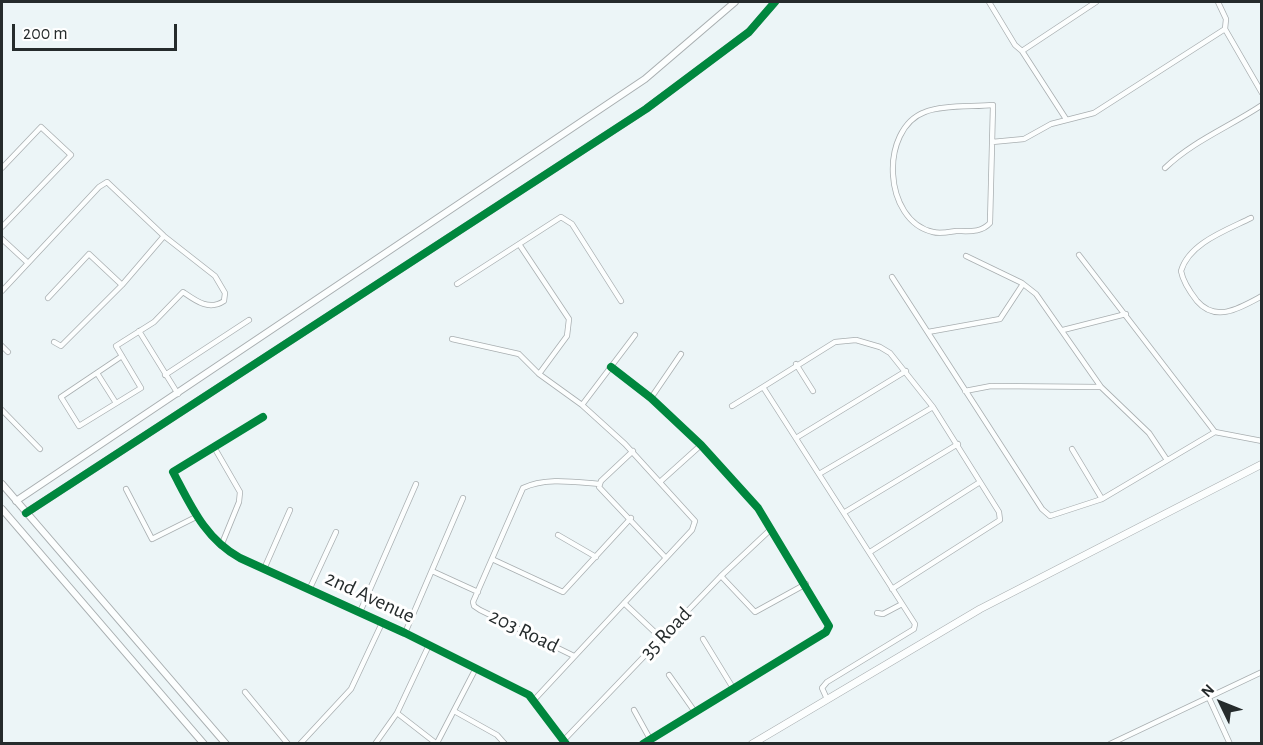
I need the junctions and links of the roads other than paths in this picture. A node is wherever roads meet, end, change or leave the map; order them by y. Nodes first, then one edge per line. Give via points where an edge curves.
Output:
1 (735, 2) edge
2 (775, 2) edge
3 (989, 2) edge
4 (1096, 2) edge
5 (1218, 2) edge
6 (1226, 29) junction
7 (1022, 51) junction
8 (1262, 93) edge
9 (1262, 105) edge
10 (1066, 119) junction
11 (992, 142) junction
12 (2, 168) edge
13 (1165, 168) dead end
14 (1251, 218) dead end
15 (2, 227) edge
16 (164, 236) junction
17 (2, 239) edge
18 (519, 244) junction
19 (1079, 255) dead end
20 (966, 256) dead end
21 (28, 263) junction
22 (892, 277) dead end
23 (457, 284) dead end
24 (1023, 284) junction
25 (122, 285) junction
26 (2, 291) edge
27 (1262, 296) edge
28 (48, 298) dead end
29 (621, 301) dead end
30 (1126, 314) junction
31 (249, 320) dead end
32 (1063, 330) junction
33 (139, 331) junction
34 (928, 332) junction
35 (635, 335) dead end
36 (452, 339) dead end
37 (54, 342) dead end
38 (2, 346) edge
39 (8, 352) dead end
40 (681, 354) dead end
41 (122, 356) junction
42 (796, 364) junction
43 (611, 367) junction
44 (906, 371) junction
45 (97, 373) junction
46 (539, 374) junction
47 (165, 375) junction
48 (763, 387) junction
49 (1101, 387) junction
50 (966, 391) junction
51 (813, 392) dead end
52 (178, 394) junction
53 (651, 398) junction
54 (116, 404) junction
55 (582, 405) junction
56 (732, 406) dead end
57 (933, 406) junction
58 (2, 410) edge
59 (263, 417) dead end
60 (1215, 432) junction
61 (796, 438) junction
62 (1262, 441) edge
63 (958, 444) junction
64 (701, 445) junction
65 (214, 447) junction
66 (40, 449) dead end
67 (1072, 449) dead end
68 (633, 451) junction
69 (1167, 460) junction
70 (1262, 464) edge
71 (819, 474) junction
72 (661, 481) junction
73 (980, 482) junction
74 (2, 484) edge
75 (416, 484) dead end
76 (599, 484) junction
77 (126, 489) dead end
78 (463, 498) dead end
79 (1102, 499) junction
80 (16, 501) junction
81 (2, 509) edge
82 (290, 510) dead end
83 (844, 512) junction
84 (26, 513) junction
85 (196, 517) junction
86 (631, 519) junction
87 (771, 529) junction
88 (336, 532) dead end
89 (558, 535) dead end
90 (221, 546) junction
91 (870, 552) junction
92 (596, 556) junction
93 (666, 558) junction
94 (494, 560) junction
95 (264, 569) junction
96 (432, 571) junction
97 (721, 576) junction
98 (806, 584) junction
99 (310, 588) junction
100 (892, 589) junction
101 (478, 592) junction
102 (624, 603) junction
103 (902, 604) junction
104 (360, 612) junction
105 (877, 613) dead end
106 (382, 623) junction
107 (405, 633) junction
108 (662, 639) junction
109 (703, 639) dead end
110 (429, 645) junction
111 (574, 656) junction
112 (476, 668) junction
113 (1262, 672) edge
114 (669, 675) dead end
115 (734, 688) junction
116 (245, 692) dead end
117 (1209, 698) junction
118 (534, 699) junction
119 (827, 699) junction
120 (634, 710) dead end
121 (454, 711) junction
122 (695, 712) junction
123 (397, 713) junction
124 (650, 739) junction
125 (565, 742) edge
126 (437, 743) edge
127 (204, 744) edge
128 (226, 744) edge
129 (288, 744) edge
130 (300, 744) edge
131 (375, 744) edge
132 (506, 744) edge
133 (643, 744) edge
134 (752, 744) edge
135 (1110, 744) edge
136 (1230, 744) edge

1 - 52 street via 645,79
2 - 84 street via 749,32 646,109
3 - 7 street
4 - 7 street
5 - 6 street
6 - 8 street
6 - 10 street via 1094,113
7 - 10 street
9 - 13 street via 1231,126 1196,142
10 - 11 street via 1024,139
11 - 11 street via 993,105 925,112 901,131 895,149 894,192 900,207 908,217 933,232 986,227 992,218
12 - 15 street via 41,127 71,155
14 - 27 street via 1199,247 1181,271 1193,296 1212,313 1237,309
16 - 21 street via 107,182
16 - 25 street
16 - 33 street via 215,276 225,293 224,301 203,305 183,292 154,322
17 - 21 street
18 - 23 street
18 - 29 street via 556,218 566,218
18 - 46 street via 569,319 567,336
19 - 30 street
20 - 24 street
21 - 26 street
22 - 34 street
24 - 32 street via 1036,294
24 - 34 street via 1000,320
25 - 28 street via 89,254
25 - 37 street via 62,346
30 - 32 street
30 - 60 street
31 - 47 street
32 - 49 street
33 - 41 street via 116,346
33 - 47 street
34 - 50 street
35 - 43 street
36 - 46 street via 513,351
38 - 39 street
40 - 53 street
41 - 45 street
41 - 54 street via 141,388
42 - 44 street via 834,342 856,340 890,353
42 - 48 street
42 - 51 street
43 - 53 street
43 - 55 street
44 - 57 street
44 - 61 street
45 - 54 street
45 - 54 street via 61,397 79,426
46 - 55 street
47 - 52 street
48 - 56 street
48 - 61 street
49 - 50 street via 991,386
49 - 69 street via 1149,433
50 - 79 street via 1045,513 1055,515
52 - 80 street
53 - 64 street
55 - 68 street
57 - 63 street
57 - 71 street
58 - 66 street
59 - 65 street
60 - 62 street
60 - 69 street
61 - 71 street
63 - 73 street
63 - 83 street
64 - 72 street
64 - 87 street via 758,508
65 - 85 street, 2nd Avenue via 173,472
65 - 90 street via 240,492
67 - 79 street
68 - 72 street
68 - 76 street
69 - 79 street
70 - 119 main road via 990,604
71 - 83 street
72 - 93 street via 695,521 692,530
73 - 91 street
73 - 100 street via 1000,520
74 - 80 street
75 - 104 street
76 - 86 street
76 - 94 street via 552,482 524,488
77 - 85 street via 152,539
78 - 96 street
80 - 84 street
81 - 127 street
82 - 95 street
83 - 91 street
84 - 128 street
85 - 90 street, 2nd Avenue
86 - 92 street
86 - 93 street
87 - 97 street, 35 Road
87 - 98 street
88 - 99 street
89 - 92 street
90 - 95 street, 2nd Avenue
91 - 100 street
92 - 94 street via 563,592
93 - 102 street
94 - 101 street
95 - 99 street, 2nd Avenue
96 - 101 street
96 - 107 street
97 - 98 street via 754,612
97 - 108 street, 35 Road
98 - 115 street via 828,629
99 - 104 street, 2nd Avenue
100 - 103 street
101 - 111 street, 203 Road via 474,606
102 - 108 street
102 - 111 street
103 - 105 street via 884,614
103 - 119 street via 915,624 914,629 826,682 822,688
104 - 106 street, 2nd Avenue
106 - 107 street, 2nd Avenue
106 - 130 street via 355,683
107 - 110 street, 2nd Avenue
108 - 125 street, 35 Road
109 - 115 street
110 - 112 street, 2nd Avenue
110 - 123 street
111 - 118 street
112 - 118 street, 2nd Avenue
112 - 121 street
113 - 117 street
114 - 122 street
115 - 122 street
116 - 129 street
117 - 135 street
117 - 136 street
118 - 125 street, 2nd Avenue
119 - 134 main road
120 - 124 street
121 - 126 street
121 - 132 street
122 - 124 street
123 - 126 street
123 - 131 street
124 - 133 street

